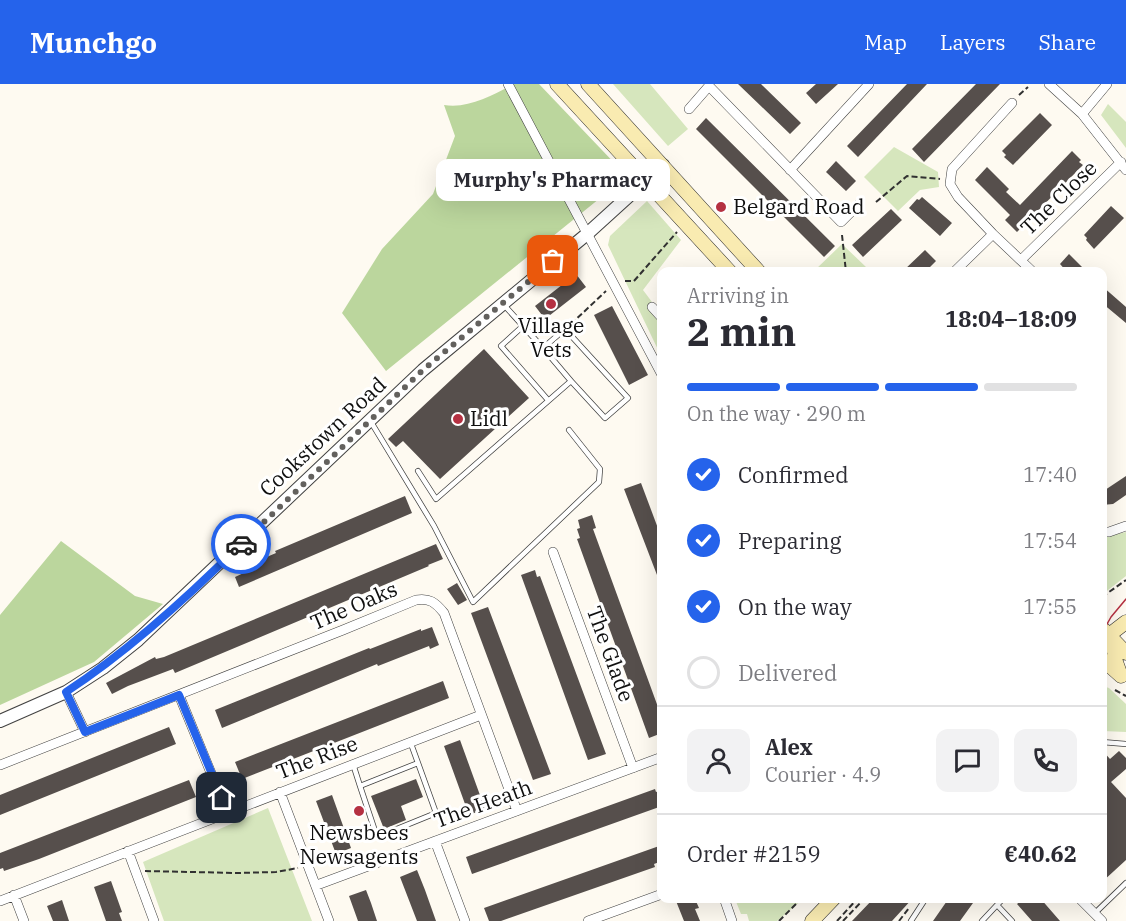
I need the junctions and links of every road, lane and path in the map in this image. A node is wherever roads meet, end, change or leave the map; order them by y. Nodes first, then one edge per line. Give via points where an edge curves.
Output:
1 (508, 84) edge
2 (588, 84) edge
3 (868, 84) edge
4 (1049, 84) edge
5 (1107, 84) edge
6 (562, 86) edge
7 (1028, 87) dead end
8 (1014, 100) joint
9 (689, 109) dead end
10 (1082, 114) junction
11 (663, 165) junction
12 (1124, 166) edge
13 (790, 171) junction
14 (647, 179) junction
15 (940, 179) dead end
16 (876, 202) dead end
17 (860, 203) dead end
18 (680, 229) dead end
19 (587, 234) junction
20 (993, 234) junction
21 (842, 235) dead end
22 (1022, 259) junction
23 (726, 267) edge
24 (755, 267) edge
25 (845, 267) edge
26 (959, 267) edge
27 (1029, 267) edge
28 (625, 281) dead end
29 (608, 289) dead end
30 (502, 303) junction
31 (652, 307) dead end
32 (657, 312) edge
33 (523, 326) junction
34 (565, 329) junction
35 (543, 348) junction
36 (657, 366) edge
37 (571, 381) junction
38 (549, 400) junction
39 (370, 420) junction
40 (569, 430) dead end
41 (417, 471) dead end
42 (1126, 526) edge
43 (1107, 532) edge
44 (553, 552) dead end
45 (1126, 580) edge
46 (1107, 593) edge
47 (1126, 622) edge
48 (1107, 634) edge
49 (1107, 637) edge
50 (1107, 640) edge
51 (1126, 653) edge
52 (1107, 663) edge
53 (1124, 678) edge
54 (1115, 690) dead end
55 (66, 692) junction
56 (179, 695) junction
57 (1126, 696) edge
58 (481, 715) junction
59 (0, 721) edge
60 (85, 732) junction
61 (410, 741) junction
62 (1107, 742) edge
63 (1126, 744) edge
64 (657, 759) edge
65 (353, 763) junction
66 (418, 763) junction
67 (0, 765) edge
68 (633, 768) junction
69 (360, 786) junction
70 (280, 792) junction
71 (516, 811) junction
72 (227, 812) junction
73 (435, 841) junction
74 (129, 851) junction
75 (301, 867) dead end
76 (137, 874) junction
77 (317, 885) junction
78 (1125, 886) edge
79 (14, 895) junction
80 (657, 896) edge
81 (0, 901) edge
82 (726, 903) edge
83 (797, 903) edge
84 (829, 903) edge
85 (853, 903) edge
86 (860, 903) edge
87 (923, 903) edge
88 (1084, 903) edge
89 (997, 905) joint
90 (910, 906) dead end
91 (1098, 917) edge
92 (594, 920) edge
93 (24, 921) edge
94 (154, 921) edge
95 (329, 921) edge
96 (465, 921) edge
97 (732, 921) edge
98 (779, 921) edge
99 (812, 921) edge
100 (837, 921) edge
101 (843, 921) edge
102 (899, 921) edge
103 (911, 921) edge
104 (982, 921) edge
105 (1012, 921) edge

1 - 19 street
2 - 11 main road
3 - 13 street
4 - 10 street
5 - 10 street
6 - 14 main road
7 - 8 path
8 - 20 street, The Close via 952,169 950,184 958,197
9 - 13 street via 709,86
10 - 12 street
11 - 14 street, Cookstown Road
11 - 24 main road
12 - 22 street, The Close
13 - 17 street via 841,222
14 - 19 street, Cookstown Road
14 - 23 main road
15 - 16 path via 907,176
18 - 28 path via 634,281
19 - 30 street, Cookstown Road
19 - 36 street
20 - 22 street, The Close
20 - 26 street, The Close
21 - 25 path
22 - 27 street, The Close
29 - 34 path
30 - 33 lane
30 - 39 street, Cookstown Road
31 - 32 street
33 - 35 lane
33 - 38 lane via 501,346
34 - 35 lane
34 - 37 lane via 628,398 605,418
35 - 37 lane
37 - 38 lane
38 - 41 lane via 436,499
39 - 40 lane via 434,526 473,602 599,482 600,469
39 - 55 street, Cookstown Road via 138,640
42 - 43 street
44 - 68 street, The Glade
45 - 46 path
47 - 48 main road
49 - 51 main road
50 - 53 main road
52 - 53 main road
54 - 57 path
55 - 59 street, Cookstown Road
55 - 60 street
56 - 58 street, The Oaks via 416,600 428,599 444,613
56 - 60 street, The Oaks
56 - 72 street
58 - 61 street, The Rise
58 - 71 street, The Oaks
60 - 67 street, The Oaks
61 - 65 street, The Rise
61 - 66 lane
62 - 63 lane
64 - 68 street, The Heath
65 - 69 lane
65 - 70 street, The Rise
66 - 69 lane
66 - 69 lane via 436,813 377,837
68 - 71 street, The Heath
70 - 72 street, The Rise
70 - 77 street
71 - 73 street, The Heath
72 - 74 street, The Rise
73 - 77 street, The Heath
73 - 96 street
74 - 76 street
74 - 79 street, The Rise
75 - 76 path via 276,872 147,870
76 - 94 street
77 - 95 street
78 - 91 lane
79 - 81 street, The Rise
79 - 93 street
80 - 92 street
82 - 97 street
83 - 98 path
84 - 99 main road
85 - 100 path
86 - 101 path
87 - 103 lane
88 - 91 street
89 - 104 lane
89 - 105 lane
90 - 102 path

